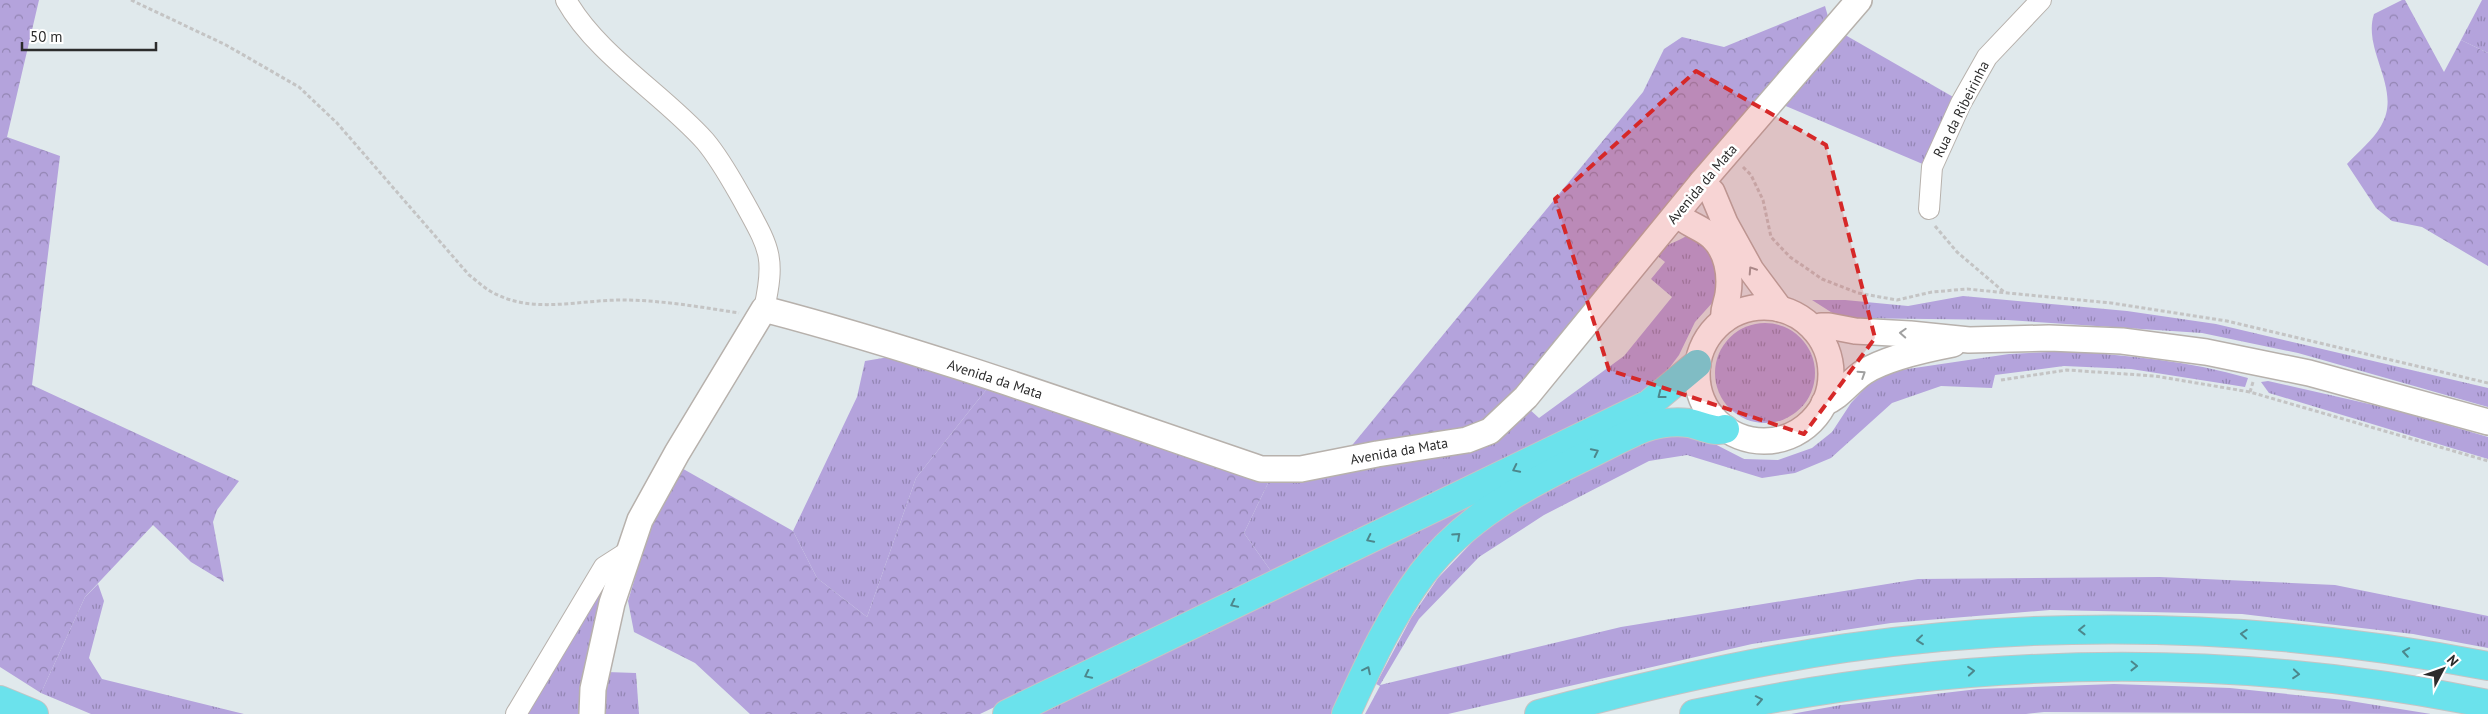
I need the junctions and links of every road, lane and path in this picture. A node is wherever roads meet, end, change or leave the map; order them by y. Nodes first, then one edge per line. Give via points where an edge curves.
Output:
1 (131, 0) edge
2 (566, 0) edge
3 (1859, 0) edge
4 (2041, 0) edge
5 (1728, 153) junction
6 (1702, 182) junction
7 (1929, 209) joint
8 (1677, 214) junction
9 (2005, 292) junction
10 (1780, 309) junction
11 (762, 313) junction
12 (1724, 320) junction
13 (1814, 329) junction
14 (1969, 340) junction
15 (2259, 362) junction
16 (1697, 364) junction
17 (2001, 380) dead end
18 (2488, 383) edge
19 (2250, 392) junction
20 (1824, 403) junction
21 (2488, 422) edge
22 (1725, 428) junction
23 (2488, 461) edge
24 (629, 551) junction
25 (2488, 666) edge
26 (0, 700) edge
27 (2488, 704) edge
28 (34, 714) edge
29 (516, 714) edge
30 (592, 714) edge
31 (1007, 714) edge
32 (1346, 714) edge
33 (1540, 714) edge
34 (1694, 714) edge

1 - 11 path via 226,45 299,87 337,123 469,275 490,292 518,303 543,305 621,300
2 - 11 street via 589,32 704,140 722,163 768,244 771,277
3 - 5 street, Avenida da Mata
4 - 7 street, Rua da Ribeirinha via 1987,57 1961,103 1932,166
5 - 6 street, Avenida da Mata
5 - 9 path via 1751,175 1763,200 1771,237 1790,257 1822,279 1858,293 1897,300 1967,289
6 - 8 street, Avenida da Mata
10 -> 6 street via 1751,270 1712,192
7 - 9 path via 1936,231
8 - 11 street, Avenida da Mata via 1526,398 1490,431 1467,440 1301,469 1261,470 929,358 827,326
8 - 12 street via 1713,238 1726,259 1729,285
9 - 18 path via 2111,303 2227,321
10 - 12 street via 1741,310
10 - 13 street via 1798,316
11 - 24 street via 672,461 640,520
12 - 16 street via 1706,339
14 -> 13 street via 1829,326
13 - 20 street via 1830,365 1830,384
14 - 15 street via 2049,338 2122,341
20 -> 14 street via 1836,397 1856,377 1876,366
15 - 19 path
15 - 21 street
16 - 22 street via 1702,400
16 -> 31 highway via 1649,404
17 - 19 path via 2067,370 2154,376
19 - 23 path
20 - 22 street via 1813,419 1781,439 1762,441 1742,437
32 -> 22 highway via 1390,624 1422,574 1446,546 1492,507 1551,473 1642,429 1675,422 1714,430
24 - 29 street via 604,567
24 - 30 street via 612,603 593,689
25 -> 33 highway via 2385,648 2262,635 2138,629 2038,631 1843,649 1676,680
26 - 28 highway
34 -> 27 highway via 1871,682 1994,670 2130,665 2249,670 2369,682

